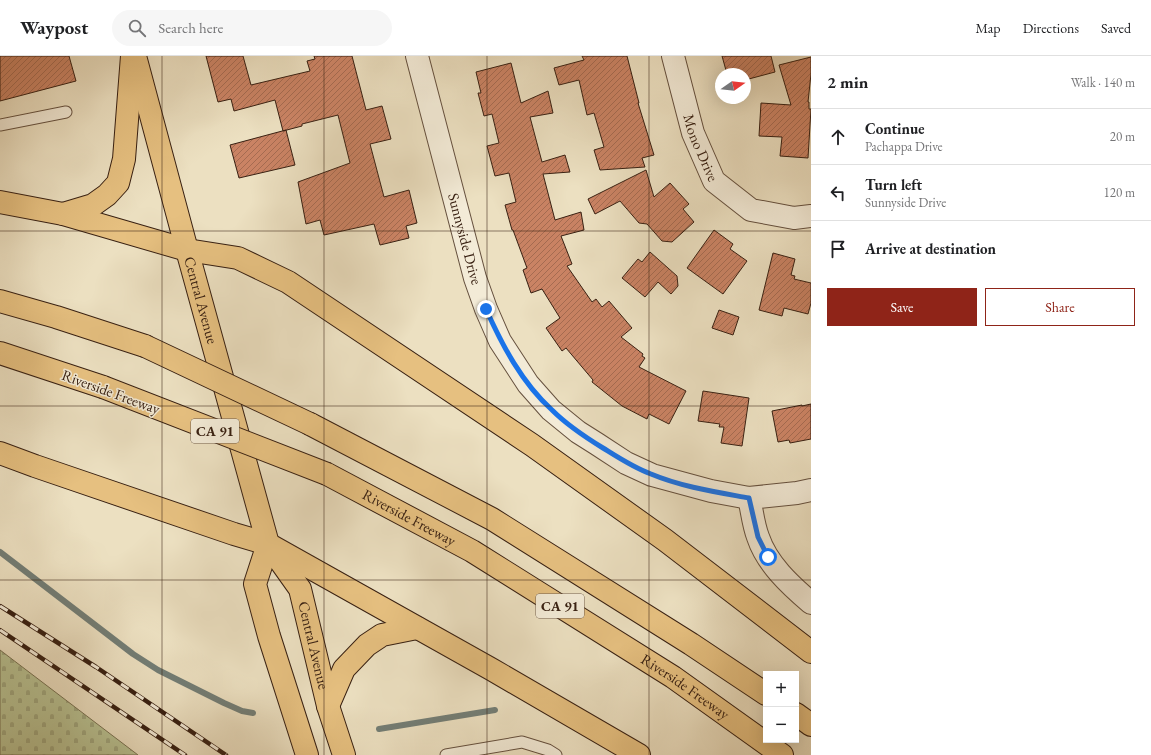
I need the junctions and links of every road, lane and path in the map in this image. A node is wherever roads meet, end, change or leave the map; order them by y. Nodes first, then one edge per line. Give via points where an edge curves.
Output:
1 (134, 56) edge
2 (417, 56) edge
3 (673, 56) edge
4 (66, 112) dead end
5 (0, 126) edge
6 (0, 202) edge
7 (63, 214) junction
8 (811, 216) edge
9 (186, 250) junction
10 (0, 301) edge
11 (0, 353) edge
12 (0, 453) edge
13 (811, 490) edge
14 (749, 498) junction
15 (268, 544) junction
16 (811, 603) edge
17 (417, 628) junction
18 (811, 652) edge
19 (763, 692) edge
20 (328, 706) junction
21 (799, 716) edge
22 (811, 724) edge
23 (307, 755) edge
24 (344, 755) edge
25 (446, 755) edge
26 (556, 755) edge
27 (639, 755) edge
28 (782, 755) edge

1 - 7 main road via 124,159 118,183 93,205
1 - 9 main road, Central Avenue
2 - 14 street, Sunnyside Drive via 473,271 500,341 528,384 551,410 578,432 626,463 652,475 679,483
3 - 8 street, Mono Drive via 693,133 714,181 751,210 794,218
4 - 5 lane
6 - 7 main road
7 - 9 main road
9 - 15 main road, Central Avenue
9 - 18 main road via 238,258 288,282 532,445 665,540
10 - 19 main road, CA 91, bridge via 145,346 310,424 492,518
11 - 28 main road, Riverside Freeway / CA 91, bridge via 103,387 327,474 472,551 673,677
12 - 15 main road
13 - 14 street, Sunnyside Drive
14 - 16 street via 758,537 768,557 786,582
15 - 17 main road
15 - 20 main road, Central Avenue via 300,589
15 - 23 main road via 255,584
17 - 20 main road via 382,635 367,645 344,669
17 - 27 main road
20 - 24 main road, Central Avenue
21 - 22 main road
25 - 26 lane via 522,742

